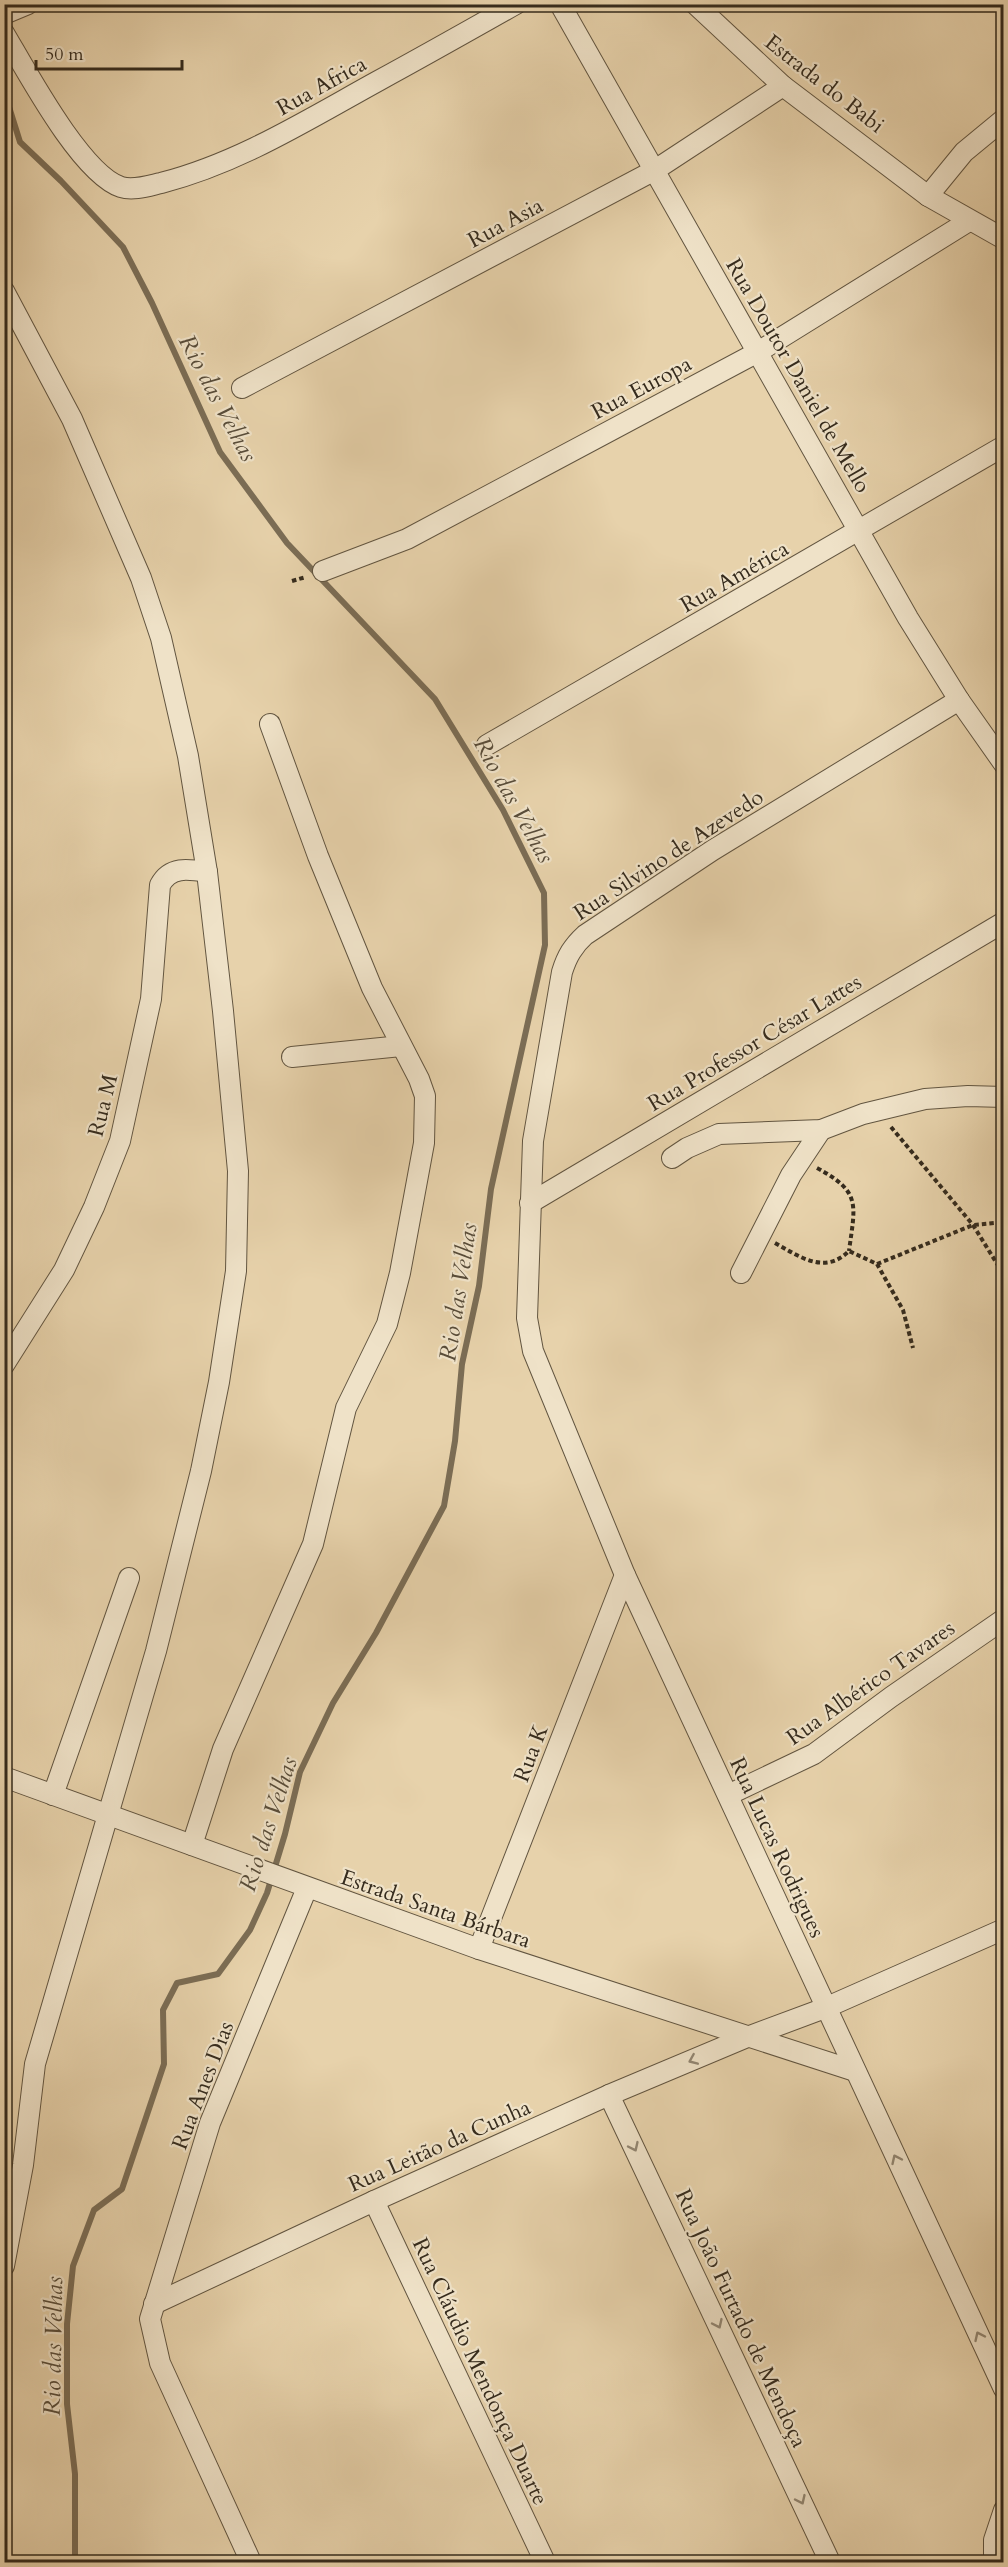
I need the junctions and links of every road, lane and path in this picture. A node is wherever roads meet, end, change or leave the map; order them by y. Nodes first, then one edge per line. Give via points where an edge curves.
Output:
1 (28, 4) edge
2 (516, 4) edge
3 (561, 4) edge
4 (695, 4) edge
5 (4, 14) edge
6 (4, 33) edge
7 (783, 86) junction
8 (1004, 119) edge
9 (655, 170) junction
10 (928, 196) junction
11 (969, 221) junction
12 (1004, 239) edge
13 (4, 291) edge
14 (758, 352) junction
15 (242, 388) dead end
16 (1004, 446) edge
17 (860, 531) junction
18 (314, 575) joint
19 (292, 581) dead end
20 (959, 700) junction
21 (270, 724) dead end
22 (998, 744) edge
23 (487, 745) dead end
24 (1004, 764) edge
25 (207, 872) junction
26 (1004, 922) edge
27 (401, 1046) junction
28 (292, 1057) dead end
29 (1004, 1097) edge
30 (877, 1110) junction
31 (820, 1130) junction
32 (672, 1158) dead end
33 (801, 1160) junction
34 (530, 1203) junction
35 (1004, 1222) edge
36 (973, 1225) junction
37 (762, 1235) junction
38 (849, 1251) junction
39 (877, 1264) junction
40 (741, 1273) dead end
41 (1004, 1275) edge
42 (527, 1318) joint
43 (913, 1348) dead end
44 (4, 1365) edge
45 (625, 1575) junction
46 (129, 1578) dead end
47 (1004, 1619) edge
48 (4, 1777) edge
49 (53, 1795) junction
50 (728, 1795) junction
51 (107, 1813) junction
52 (192, 1845) junction
53 (302, 1886) junction
54 (1004, 1929) edge
55 (479, 1949) junction
56 (825, 2007) junction
57 (747, 2037) junction
58 (855, 2071) junction
59 (609, 2095) junction
60 (374, 2201) junction
61 (4, 2266) edge
62 (154, 2304) junction
63 (1004, 2389) edge
64 (1004, 2511) edge
65 (251, 2562) edge
66 (545, 2562) edge
67 (830, 2562) edge
68 (994, 2562) edge

1 - 5 street
2 - 6 street, Rua Africa via 257,148 210,168 141,188 121,187 87,161
3 - 9 street, Rua Doutor Daniel de Mello
4 - 7 street, Estrada do Babi
7 - 9 street, Rua Asia
7 - 10 street, Estrada do Babi
8 - 10 street via 964,152
9 - 14 street, Rua Doutor Daniel de Mello
9 - 15 street, Rua Asia
10 - 11 street, Estrada do Babi
11 - 12 street, Estrada do Babi
11 - 14 street, Rua Europa
13 - 25 street via 72,419 141,578 177,702
14 - 17 street, Rua Doutor Daniel de Mello
14 - 18 street, Rua Europa via 407,539
16 - 17 street, Rua América
17 - 20 street, Rua Doutor Daniel de Mello
17 - 23 street, Rua América
18 - 19 path
20 - 22 street, Rua Doutor Daniel de Mello
20 - 34 street, Rua Silvino de Azevedo via 713,850 574,945 565,964 557,1002 533,1141
21 - 27 street via 345,922
22 - 24 street, Rua Doutor Daniel de Mello
25 - 44 street, Rua M via 173,871 160,885 151,999 120,1141 64,1270
25 - 51 street via 238,1171 236,1271 201,1472 156,1652
26 - 34 street, Rua Professor César Lattes
27 - 28 street
27 - 52 street via 419,1079 426,1112 424,1143 398,1283 387,1324 346,1407 312,1544 223,1749
29 - 30 street via 926,1098
30 - 31 street
30 - 36 path
31 - 32 street via 719,1134
31 - 33 street
33 - 37 street
33 - 38 path via 847,1187 854,1218
34 - 42 street, Rua Silvino de Azevedo
35 - 36 path
36 - 39 path
36 - 41 path
37 - 38 path via 799,1256 825,1264
37 - 40 street
38 - 39 path
39 - 43 path via 903,1310
42 - 45 street, Rua Lucas Rodrigues via 533,1351
45 - 50 street, Rua Lucas Rodrigues
45 - 55 street, Rua K
46 - 49 street
47 - 50 street, Rua Albérico Tavares via 814,1754
48 - 49 street, Estrada Santa Bárbara
49 - 51 street, Estrada Santa Bárbara
50 - 56 street, Rua Lucas Rodrigues
51 - 52 street, Estrada Santa Bárbara
51 - 61 street via 35,2064 23,2165
52 - 53 street, Estrada Santa Bárbara
53 - 55 street, Estrada Santa Bárbara
53 - 62 street, Rua Anes Dias via 210,2123
54 - 56 street, Rua Leitão da Cunha
55 - 57 street, Estrada Santa Bárbara
56 - 57 street, Rua Leitão da Cunha
56 - 58 street, Rua Lucas Rodrigues
57 - 58 street, Estrada Santa Bárbara
57 -> 59 street, Rua Leitão da Cunha
63 -> 58 street, Rua Lucas Rodrigues
59 - 60 street, Rua Leitão da Cunha
59 -> 67 street, Rua João Furtado de Mendoça
60 - 62 street, Rua Leitão da Cunha
60 - 66 street, Rua Cláudio Mendonça Duarte
62 - 65 street, Rua Anes Dias via 150,2319 160,2363
64 - 68 street via 994,2541

